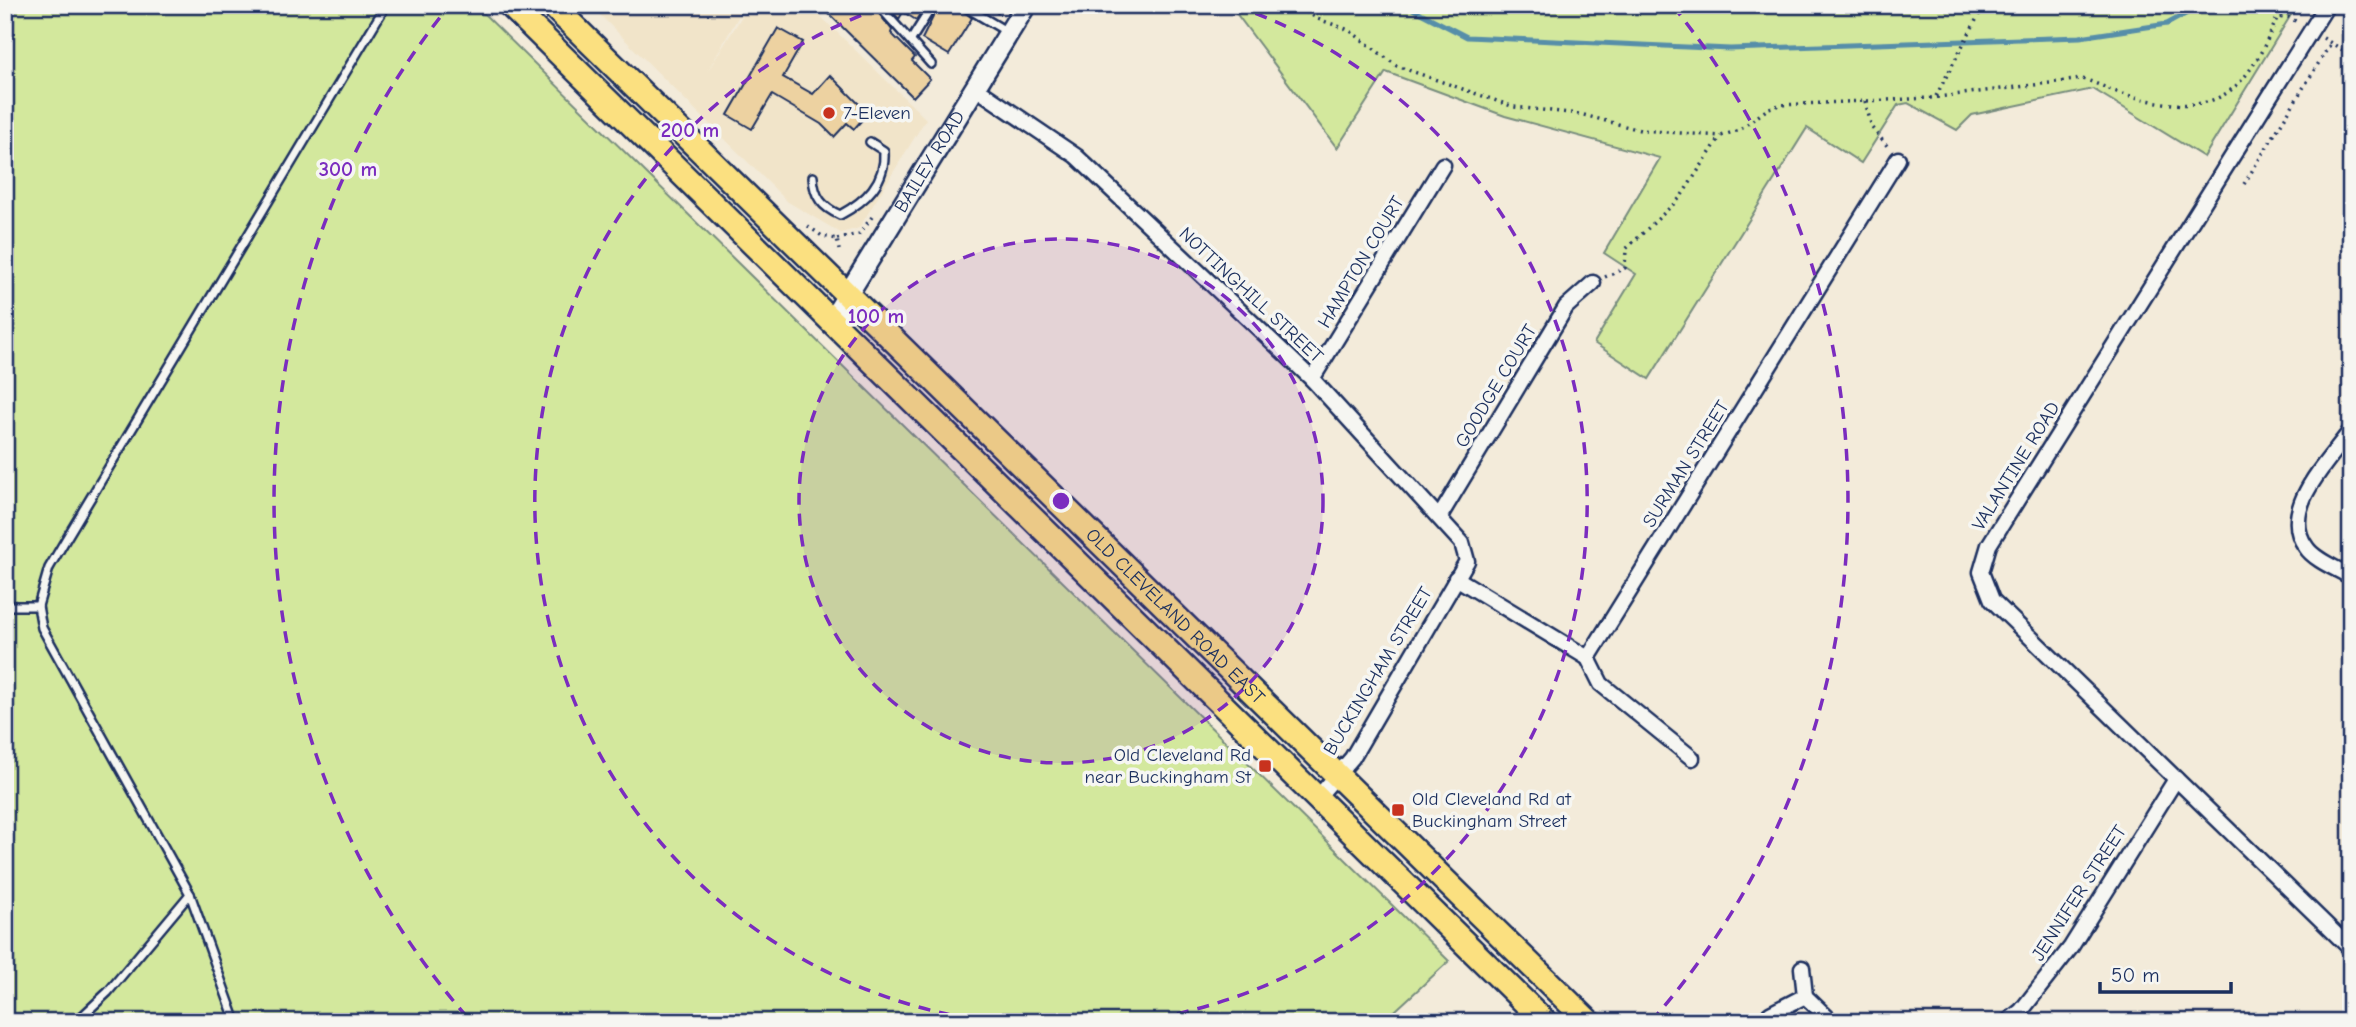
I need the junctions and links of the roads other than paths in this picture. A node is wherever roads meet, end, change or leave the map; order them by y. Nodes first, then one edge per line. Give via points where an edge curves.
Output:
1 (386, 5) edge
2 (510, 5) edge
3 (552, 5) edge
4 (878, 5) edge
5 (933, 5) edge
6 (962, 5) edge
7 (1026, 5) edge
8 (2327, 5) edge
9 (1010, 33) junction
10 (911, 40) junction
11 (931, 64) dead end
12 (976, 89) junction
13 (870, 142) dead end
14 (1898, 159) road end
15 (1443, 165) dead end
16 (813, 177) dead end
17 (1592, 283) road end
18 (848, 296) junction
19 (832, 320) junction
20 (1312, 379) junction
21 (2351, 430) edge
22 (1440, 516) junction
23 (1467, 561) joint
24 (2351, 577) edge
25 (1456, 578) junction
26 (5, 606) edge
27 (38, 606) junction
28 (1588, 657) junction
29 (1692, 758) dead end
30 (1337, 775) junction
31 (2176, 779) junction
32 (1317, 798) junction
33 (190, 894) junction
34 (2351, 949) edge
35 (1802, 968) dead end
36 (1805, 996) junction
37 (1770, 1014) dead end
38 (2351, 1017) edge
39 (76, 1022) edge
40 (236, 1022) edge
41 (1545, 1022) edge
42 (1589, 1022) edge
43 (1832, 1022) edge
44 (2007, 1022) edge
45 (2348, 1022) edge

1 - 27 lane via 66,539 50,568
2 - 19 main road, OLD CLEVELAND ROAD EAST
3 - 18 main road, OLD CLEVELAND ROAD EAST
4 - 10 lane
5 - 10 lane
6 - 9 lane
7 - 9 street, BAILEY ROAD
8 - 31 street, VALANTINE ROAD via 1989,545 1981,572 1992,600
9 - 12 street, BAILEY ROAD
10 - 11 lane
12 - 18 street, BAILEY ROAD
12 - 20 street, NOTTINGHILL STREET via 1076,156
13 - 16 lane via 884,151 885,166 878,183 859,205 840,215 826,209 814,192
14 - 28 street, SURMAN STREET
15 - 20 street, HAMPTON COURT
17 - 22 street, GOODGE COURT via 1566,307
18 - 19 street, BAILEY ROAD
18 - 30 main road, OLD CLEVELAND ROAD EAST
19 - 32 main road, OLD CLEVELAND ROAD EAST
20 - 22 street, NOTTINGHILL STREET
21 - 24 street via 2300,503 2296,530 2307,550
22 - 23 street, NOTTINGHILL STREET via 1462,543
23 - 25 street, BUCKINGHAM STREET
25 - 28 street
25 - 30 street, BUCKINGHAM STREET via 1352,758
26 - 27 lane
27 - 33 lane via 42,628
28 - 29 street via 1601,684
30 - 32 street, BUCKINGHAM STREET
30 - 42 main road, OLD CLEVELAND ROAD EAST
31 - 34 street, VALANTINE ROAD
31 - 44 street, JENNIFER STREET via 2071,947 2021,1011
32 - 41 main road, OLD CLEVELAND ROAD EAST
33 - 39 lane via 118,982
33 - 40 lane
35 - 36 street
36 - 37 street
36 - 43 street
38 - 45 street

